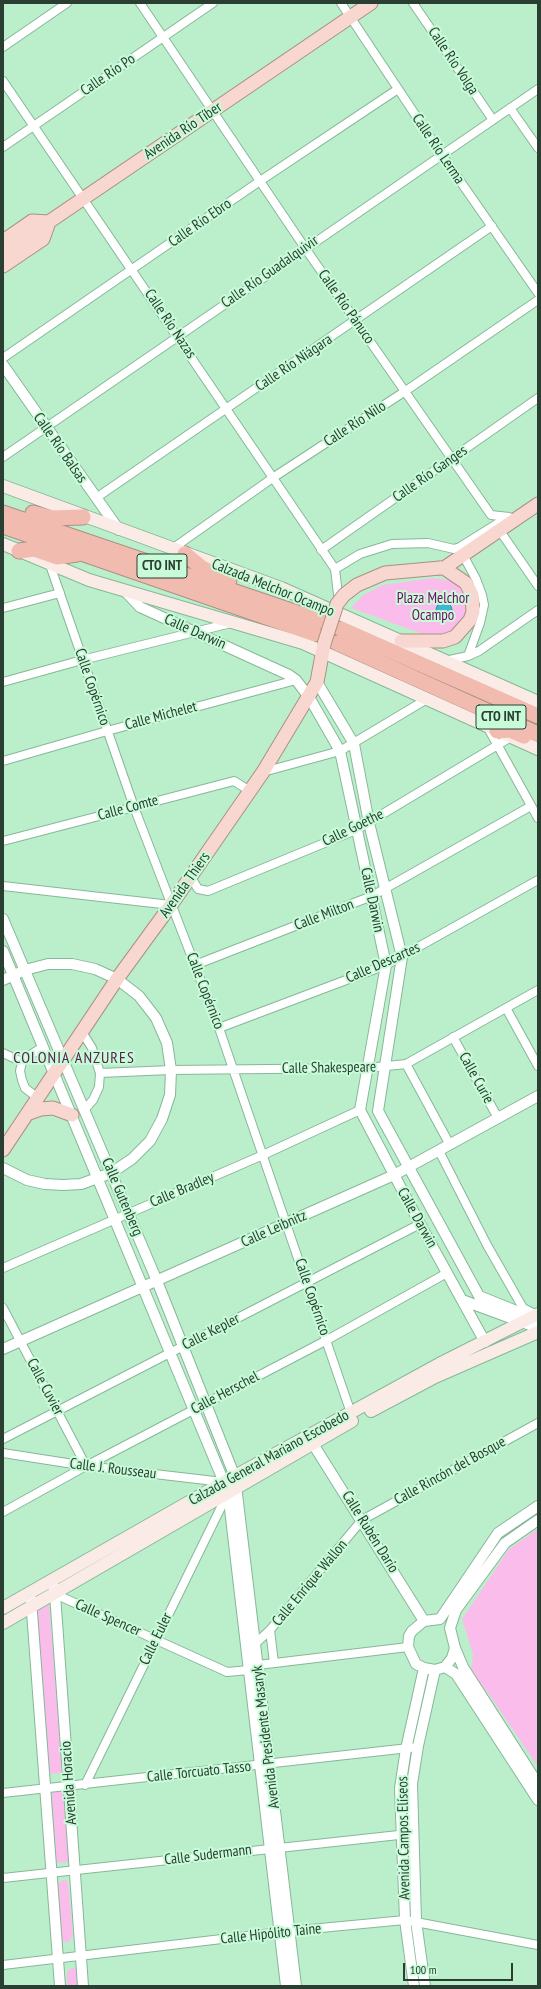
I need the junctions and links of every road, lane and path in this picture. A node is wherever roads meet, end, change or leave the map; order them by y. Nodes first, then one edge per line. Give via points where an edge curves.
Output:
1 (67, 3) edge
2 (140, 3) edge
3 (213, 3) edge
4 (341, 3) edge
5 (371, 3) edge
6 (413, 3) edge
7 (351, 17) junction
8 (162, 38) junction
9 (3, 46) edge
10 (3, 81) edge
11 (538, 89) edge
12 (398, 90) junction
13 (510, 108) junction
14 (213, 111) junction
15 (493, 120) junction
16 (34, 126) junction
17 (3, 147) edge
18 (538, 148) edge
19 (442, 155) junction
20 (260, 181) junction
21 (84, 199) junction
22 (49, 222) junction
23 (492, 226) junction
24 (3, 241) edge
25 (305, 248) junction
26 (3, 253) edge
27 (3, 266) edge
28 (133, 269) junction
29 (538, 293) edge
30 (538, 300) edge
31 (356, 321) junction
32 (178, 337) junction
33 (3, 358) edge
34 (3, 365) edge
35 (404, 392) junction
36 (538, 398) edge
37 (227, 408) junction
38 (46, 427) junction
39 (3, 457) edge
40 (451, 460) junction
41 (274, 477) junction
42 (3, 486) edge
43 (96, 498) junction
44 (538, 504) edge
45 (3, 512) edge
46 (83, 517) junction
47 (514, 517) junction
48 (3, 526) edge
49 (119, 530) junction
50 (500, 531) junction
51 (3, 544) edge
52 (321, 550) junction
53 (19, 551) junction
54 (178, 551) junction
55 (79, 554) junction
56 (462, 555) junction
57 (50, 564) junction
58 (442, 568) junction
59 (335, 569) junction
60 (538, 586) edge
61 (125, 592) junction
62 (60, 593) junction
63 (260, 599) junction
64 (3, 608) edge
65 (339, 609) junction
66 (538, 610) edge
67 (230, 623) junction
68 (194, 631) junction
69 (327, 637) junction
70 (401, 641) junction
71 (468, 656) junction
72 (82, 660) junction
73 (446, 661) junction
74 (296, 680) junction
75 (3, 682) edge
76 (317, 682) junction
77 (309, 697) junction
78 (427, 699) junction
79 (538, 702) edge
80 (538, 716) edge
81 (107, 731) junction
82 (494, 734) junction
83 (538, 734) edge
84 (538, 742) edge
85 (354, 744) junction
86 (538, 749) edge
87 (340, 751) junction
88 (3, 761) edge
89 (263, 772) junction
90 (250, 791) junction
91 (134, 806) junction
92 (531, 806) junction
93 (538, 818) edge
94 (369, 823) junction
95 (356, 830) junction
96 (3, 841) edge
97 (191, 876) junction
98 (538, 880) edge
99 (3, 886) edge
100 (386, 888) junction
101 (372, 896) junction
102 (171, 906) junction
103 (3, 919) edge
104 (3, 951) edge
105 (402, 957) junction
106 (196, 965) junction
107 (386, 965) junction
108 (25, 970) junction
109 (6, 978) edge
110 (117, 979) junction
111 (538, 990) edge
112 (506, 1008) junction
113 (219, 1028) junction
114 (82, 1032) junction
115 (453, 1037) junction
116 (43, 1047) junction
117 (3, 1054) edge
118 (63, 1060) junction
119 (22, 1062) junction
120 (406, 1064) junction
121 (538, 1066) edge
122 (384, 1067) junction
123 (368, 1068) junction
124 (234, 1069) junction
125 (172, 1070) junction
126 (100, 1073) junction
127 (54, 1074) junction
128 (538, 1096) edge
129 (38, 1098) junction
130 (84, 1110) junction
131 (360, 1110) junction
132 (27, 1114) junction
133 (72, 1114) junction
134 (498, 1118) junction
135 (450, 1145) junction
136 (3, 1150) edge
137 (439, 1151) junction
138 (263, 1155) junction
139 (3, 1168) edge
140 (408, 1168) junction
141 (112, 1174) junction
142 (394, 1175) junction
143 (99, 1179) junction
144 (128, 1214) junction
145 (115, 1219) junction
146 (287, 1224) junction
147 (420, 1224) junction
148 (3, 1268) edge
149 (447, 1273) junction
150 (157, 1281) junction
151 (307, 1282) junction
152 (144, 1286) junction
153 (462, 1300) junction
154 (3, 1308) edge
155 (533, 1318) edge
156 (538, 1328) edge
157 (538, 1332) edge
158 (327, 1340) junction
159 (20, 1341) junction
160 (485, 1342) junction
161 (183, 1346) junction
162 (3, 1349) edge
163 (171, 1352) junction
164 (207, 1403) junction
165 (195, 1409) junction
166 (58, 1411) junction
167 (352, 1416) junction
168 (538, 1423) edge
169 (3, 1439) edge
170 (313, 1444) junction
171 (3, 1453) edge
172 (86, 1466) junction
173 (231, 1485) junction
174 (538, 1506) edge
175 (3, 1512) edge
176 (520, 1518) junction
177 (362, 1520) junction
178 (538, 1520) edge
179 (527, 1527) junction
180 (52, 1581) junction
181 (29, 1594) junction
182 (55, 1594) junction
183 (32, 1606) junction
184 (3, 1608) edge
185 (427, 1620) junction
186 (3, 1623) edge
187 (270, 1630) junction
188 (156, 1639) junction
189 (255, 1644) junction
190 (454, 1644) junction
191 (408, 1646) junction
192 (274, 1663) junction
193 (253, 1668) junction
194 (424, 1668) junction
195 (440, 1669) junction
196 (418, 1747) junction
197 (406, 1749) junction
198 (265, 1765) junction
199 (538, 1784) edge
200 (85, 1785) junction
201 (69, 1786) junction
202 (46, 1788) junction
203 (3, 1793) edge
204 (538, 1800) edge
205 (414, 1833) junction
206 (402, 1834) junction
207 (274, 1847) junction
208 (75, 1870) junction
209 (52, 1872) junction
210 (3, 1878) edge
211 (405, 1920) junction
212 (416, 1921) junction
213 (284, 1932) junction
214 (538, 1945) edge
215 (81, 1956) junction
216 (58, 1958) junction
217 (3, 1965) edge
218 (60, 1986) edge
219 (83, 1986) edge
220 (286, 1986) edge
221 (296, 1986) edge
222 (414, 1986) edge
223 (425, 1986) edge

1 - 9 street
2 - 8 street, Calle Río Pánuco
3 - 8 street, Calle Río Po
4 - 7 street, Calle Río Lerma
5 - 7 main road, Avenida Río Tíber
6 - 15 street, Calle Río Volga
7 - 12 street, Calle Río Lerma
7 - 14 main road, Avenida Río Tíber
8 - 14 street, Calle Río Pánuco
8 - 16 street, Calle Río Po
10 - 16 street, Calle Río Nazas
11 - 13 street, Calle Río Guadalquivir
12 - 19 street, Calle Río Lerma
12 - 20 street, Calle Río Ebro
13 - 15 street, Calle Río Guadalquivir
13 - 18 street
14 - 20 street, Calle Río Pánuco
14 - 21 main road, Avenida Río Tíber
15 - 19 street, Calle Río Guadalquivir
16 - 17 street, Calle Río Po
16 - 21 street, Calle Río Nazas
19 - 23 street, Calle Río Lerma
19 - 25 street, Calle Río Guadalquivir
20 - 25 street, Calle Río Pánuco
20 - 28 street, Calle Río Ebro
21 - 22 main road, Avenida Río Tíber
21 - 28 street, Calle Río Nazas
22 - 24 main road via 32,222
22 - 26 main road, Avenida Río Tíber
22 - 27 main road via 43,239
23 - 29 street, Calle Río Lerma
23 - 31 street, Calle Río Niágara
25 - 31 street, Calle Río Pánuco
25 - 32 street, Calle Río Guadalquivir
28 - 32 street, Calle Río Nazas
28 - 33 street, Calle Río Ebro
30 - 35 street, Calle Río Nilo
31 - 35 street, Calle Río Pánuco
31 - 37 street, Calle Río Niágara
32 - 37 street, Calle Río Nazas
32 - 38 street, Calle Río Guadalquivir
34 - 38 street, Calle Río Balsas
35 - 40 street, Calle Río Pánuco
35 - 41 street, Calle Río Nilo
36 - 40 street, Calle Río Ganges
37 - 41 street, Calle Río Nazas
37 - 43 street, Calle Río Niágara
38 - 39 street, Calle Río Guadalquivir
38 - 43 street, Calle Río Balsas
40 - 47 street, Calle Río Pánuco via 491,515
40 - 52 street, Calle Río Ganges
41 - 52 street, Calle Río Nazas
41 - 54 street, Calle Río Nilo
42 - 46 main road, Calzada Melchor Ocampo / CTO INT
43 - 49 street, Calle Río Balsas
44 - 47 main road
45 - 46 highway via 18,509 51,518
45 - 63 highway, CTO INT
46 - 49 main road, Calzada Melchor Ocampo / CTO INT
47 - 50 main road
47 - 59 street via 454,549 428,543 392,544 360,554
48 - 55 highway, CTO INT
49 - 54 main road, Calzada Melchor Ocampo / CTO INT
50 - 56 main road
50 - 60 street
51 - 53 main road, CTO INT
52 - 59 street, Calle Río Nazas
53 - 55 highway via 34,549 57,557
53 - 57 main road, CTO INT
54 - 63 highway via 202,568 244,586
54 - 65 main road, Calzada Melchor Ocampo / CTO INT
55 - 69 highway, CTO INT
56 - 58 main road
56 - 71 street via 476,579 484,605
57 - 61 main road, CTO INT
57 - 62 street, Calle Copérnico
58 - 65 main road, bridge via 400,571 375,576 350,590
58 - 70 main road via 466,583 472,595 473,612 470,620 455,637 443,641
59 - 65 street
61 - 67 main road, CTO INT
61 - 68 street, Calle Darwin via 140,607
62 - 64 street
62 - 72 street, Calle Copérnico
63 - 69 highway, CTO INT
65 - 69 main road, Avenida Thiers, bridge
65 - 70 main road, Calzada Melchor Ocampo / CTO INT
66 - 71 street
67 - 68 street
67 - 69 main road, CTO INT via 303,643
68 - 72 street
68 - 74 street, Calle Darwin
69 - 76 main road, Avenida Thiers
69 - 78 main road, CTO INT
69 - 80 highway, CTO INT
69 - 83 highway, CTO INT
70 - 73 main road, Calzada Melchor Ocampo / CTO INT
71 - 73 street
72 - 75 street
72 - 81 street, Calle Copérnico
73 - 79 main road, Calzada Melchor Ocampo / CTO INT
74 - 77 street, Calle Darwin
74 - 81 street, Calle Michelet
76 - 77 main road, Avenida Thiers
76 - 85 street, Calle Darwin
77 - 87 street, Calle Darwin
77 - 89 main road, Avenida Thiers
78 - 82 main road, CTO INT
78 - 85 street
81 - 88 street, Calle Michelet
81 - 91 street, Calle Copérnico
82 - 84 highway via 510,730
82 - 86 main road, CTO INT via 510,737
82 - 92 street
82 - 94 street, Calle Goethe
85 - 87 street
85 - 94 street, Calle Darwin
87 - 89 street
87 - 95 street, Calle Darwin
89 - 90 main road, Avenida Thiers
90 - 91 street, Calle Comte via 234,781
90 - 97 main road, Avenida Thiers
91 - 96 street, Calle Comte
91 - 102 street, Calle Copérnico
92 - 93 street
92 - 100 street, Calle Milton
94 - 95 street, Calle Goethe
94 - 100 street, Calle Darwin
95 - 97 street, Calle Goethe via 208,891 198,888
95 - 101 street, Calle Darwin
97 - 102 main road, Avenida Thiers
98 - 105 street, Calle Descartes
99 - 102 street
100 - 101 street, Calle Milton
100 - 105 street, Calle Darwin
101 - 106 street, Calle Milton
101 - 107 street, Calle Darwin
102 - 106 street, Calle Copérnico
102 - 110 main road, Avenida Thiers
103 - 108 street, Calle Gutenberg
104 - 109 street, Calle Gutenberg
105 - 107 street, Calle Descartes
105 - 122 street, Calle Darwin
106 - 113 street, Calle Copérnico
107 - 113 street, Calle Descartes
107 - 123 street, Calle Darwin
108 - 109 street
108 - 110 street via 48,964 72,964 96,969
108 - 118 street, Calle Gutenberg
109 - 116 street, Calle Gutenberg
110 - 114 main road, Avenida Thiers
110 - 125 street via 139,996 156,1018 167,1043
111 - 112 street, Calle Shakespeare
112 - 115 street, Calle Shakespeare
112 - 121 street
113 - 124 street, Calle Copérnico
114 - 118 main road, Avenida Thiers
114 - 126 street via 92,1048
115 - 120 street, Calle Shakespeare
115 - 134 street, Calle Curie
116 - 119 street
116 - 127 street, Calle Gutenberg
117 - 119 street
118 - 127 main road, Avenida Thiers
118 - 130 street, Calle Gutenberg
119 - 129 street via 20,1070 25,1088
120 - 122 street, Calle Shakespeare
120 - 135 street
122 - 123 street, Calle Shakespeare
122 - 140 street, Calle Darwin via 378,1111
123 - 124 street, Calle Shakespeare
123 - 131 street, Calle Darwin
124 - 125 street, Calle Shakespeare
124 - 138 street, Calle Copérnico
125 - 126 street, Calle Shakespeare
125 - 141 street via 170,1095 150,1141 132,1160
126 - 130 street via 99,1087 93,1100
127 - 129 main road, Avenida Thiers
127 - 133 street, Calle Gutenberg
128 - 134 street, Calle Leibnitz
129 - 132 main road, Avenida Thiers
130 - 141 street, Calle Gutenberg
131 - 138 street, Calle Bradley
131 - 142 street, Calle Darwin
132 - 133 main road via 53,1108
132 - 136 main road, Avenida Thiers
133 - 143 street, Calle Gutenberg
134 - 135 street, Calle Leibnitz
135 - 137 street, Calle Leibnitz
137 - 140 street, Calle Leibnitz
137 - 155 street via 487,1246 523,1308
138 - 144 street, Calle Bradley
138 - 146 street, Calle Copérnico
139 - 143 street via 27,1180 45,1184 75,1184
140 - 142 street, Calle Leibnitz
140 - 155 street, Calle Darwin via 478,1296
141 - 143 street
141 - 144 street, Calle Gutenberg
142 - 146 street, Calle Leibnitz
142 - 147 street, Calle Darwin
143 - 145 street, Calle Gutenberg
144 - 145 street, Calle Bradley
144 - 150 street, Calle Gutenberg
145 - 148 street, Calle Bradley
145 - 152 street, Calle Gutenberg
146 - 150 street, Calle Leibnitz
146 - 151 street, Calle Copérnico
147 - 149 street, Calle Darwin
147 - 151 street, Calle Kepler
149 - 153 street, Calle Darwin
149 - 158 street, Calle Herschel
150 - 152 street, Calle Leibnitz
150 - 161 street, Calle Gutenberg
151 - 158 street, Calle Copérnico
151 - 161 street, Calle Kepler
152 - 159 street, Calle Leibnitz
152 - 163 street, Calle Gutenberg
153 - 155 street
153 - 160 street, Calle Darwin
154 - 159 street, Calle Cuvier
155 - 156 street
155 - 160 main road, Calzada General Mariano Escobedo
157 - 167 main road, Calzada General Mariano Escobedo
158 - 164 street, Calle Herschel
158 - 167 street, Calle Copérnico
159 - 162 street, Calle Leibnitz
159 - 166 street, Calle Cuvier
160 - 167 main road, Calzada General Mariano Escobedo via 443,1362
161 - 163 street, Calle Kepler
161 - 164 street, Calle Gutenberg
163 - 165 street, Calle Gutenberg
163 - 166 street, Calle Kepler
164 - 165 street, Calle Herschel
164 - 173 street, Calle Gutenberg
165 - 172 street, Calle Herschel
165 - 173 street, Calle Gutenberg
166 - 169 street, Calle Kepler
166 - 172 street, Calle Cuvier
167 - 170 main road, Calzada General Mariano Escobedo
167 - 173 main road, Calzada General Mariano Escobedo
168 - 177 street, Calle Rincón del Bosque
170 - 173 main road, Calzada General Mariano Escobedo
170 - 177 street, Calle Rubén Darío
171 - 172 street, Calle J. Rousseau
172 - 173 street, Calle J. Rousseau
172 - 175 street, Calle Herschel
173 - 180 main road, Calzada General Mariano Escobedo
173 - 182 main road, Calzada General Mariano Escobedo
173 - 188 street, Calle Euler
173 - 189 street, Avenida Presidente Masaryk
173 - 193 street, Avenida Presidente Masaryk
174 - 176 street
176 - 179 street
176 - 185 street via 498,1532 445,1613 440,1618
177 - 185 street, Calle Rubén Darío
177 - 187 street, Calle Enrique Wallon
178 - 179 street
179 - 190 street via 505,1543 456,1610 450,1628
180 - 181 main road, Calzada General Mariano Escobedo
180 - 182 street, Avenida Horacio
181 - 183 street, Avenida Horacio
181 - 184 main road, Calzada General Mariano Escobedo
182 - 183 main road, Calzada General Mariano Escobedo
182 - 188 street, Calle Spencer
182 - 201 street, Avenida Horacio
183 - 186 main road, Calzada General Mariano Escobedo
183 - 202 street, Avenida Horacio
185 - 190 street, Calle Rubén Darío via 443,1625
185 - 191 street via 412,1631
187 - 189 street, Calle Enrique Wallon
187 - 192 street
188 - 193 street, Calle Spencer via 227,1672
188 - 200 street, Calle Euler
189 - 193 street, Avenida Presidente Masaryk
190 - 195 street, Avenida Campos Elíseos via 452,1658
190 - 199 street, Calle Rubén Darío via 463,1667
191 - 192 street, Calle Spencer
191 - 194 street via 416,1664
192 - 193 street, Calle Spencer
193 - 198 street, Avenida Presidente Masaryk
194 - 195 street
194 - 197 street, Avenida Campos Elíseos
195 - 196 street, Avenida Campos Elíseos
195 - 204 street via 456,1674
196 - 197 street, Calle Torcuato Tasso
196 - 205 street, Avenida Campos Elíseos via 412,1784
197 - 198 street, Calle Torcuato Tasso
197 - 206 street, Avenida Campos Elíseos via 400,1788
198 - 200 street, Calle Torcuato Tasso
198 - 207 street, Avenida Presidente Masaryk
200 - 201 street, Calle Torcuato Tasso
201 - 202 street, Calle Torcuato Tasso
201 - 208 street, Avenida Horacio
202 - 203 street, Calle Torcuato Tasso
202 - 209 street, Avenida Horacio
205 - 206 street, Calle Sudermann
205 - 212 street, Avenida Campos Elíseos
206 - 207 street, Calle Sudermann
206 - 211 street, Avenida Campos Elíseos
207 - 208 street, Calle Sudermann
207 - 213 street, Avenida Presidente Masaryk
208 - 209 street, Calle Sudermann
208 - 215 street, Avenida Horacio
209 - 210 street, Calle Sudermann
209 - 216 street, Avenida Horacio
211 - 212 street, Calle Hipólito Taine
211 - 213 street, Calle Hipólito Taine
211 - 222 street, Avenida Campos Elíseos
212 - 214 street, Calle Hipólito Taine
212 - 223 street, Avenida Campos Elíseos
213 - 215 street, Calle Hipólito Taine
213 - 220 street, Avenida Presidente Masaryk
213 - 221 street, Avenida Presidente Masaryk
215 - 216 street, Calle Hipólito Taine
215 - 219 street, Avenida Horacio
216 - 217 street, Calle Hipólito Taine
216 - 218 street, Avenida Horacio

